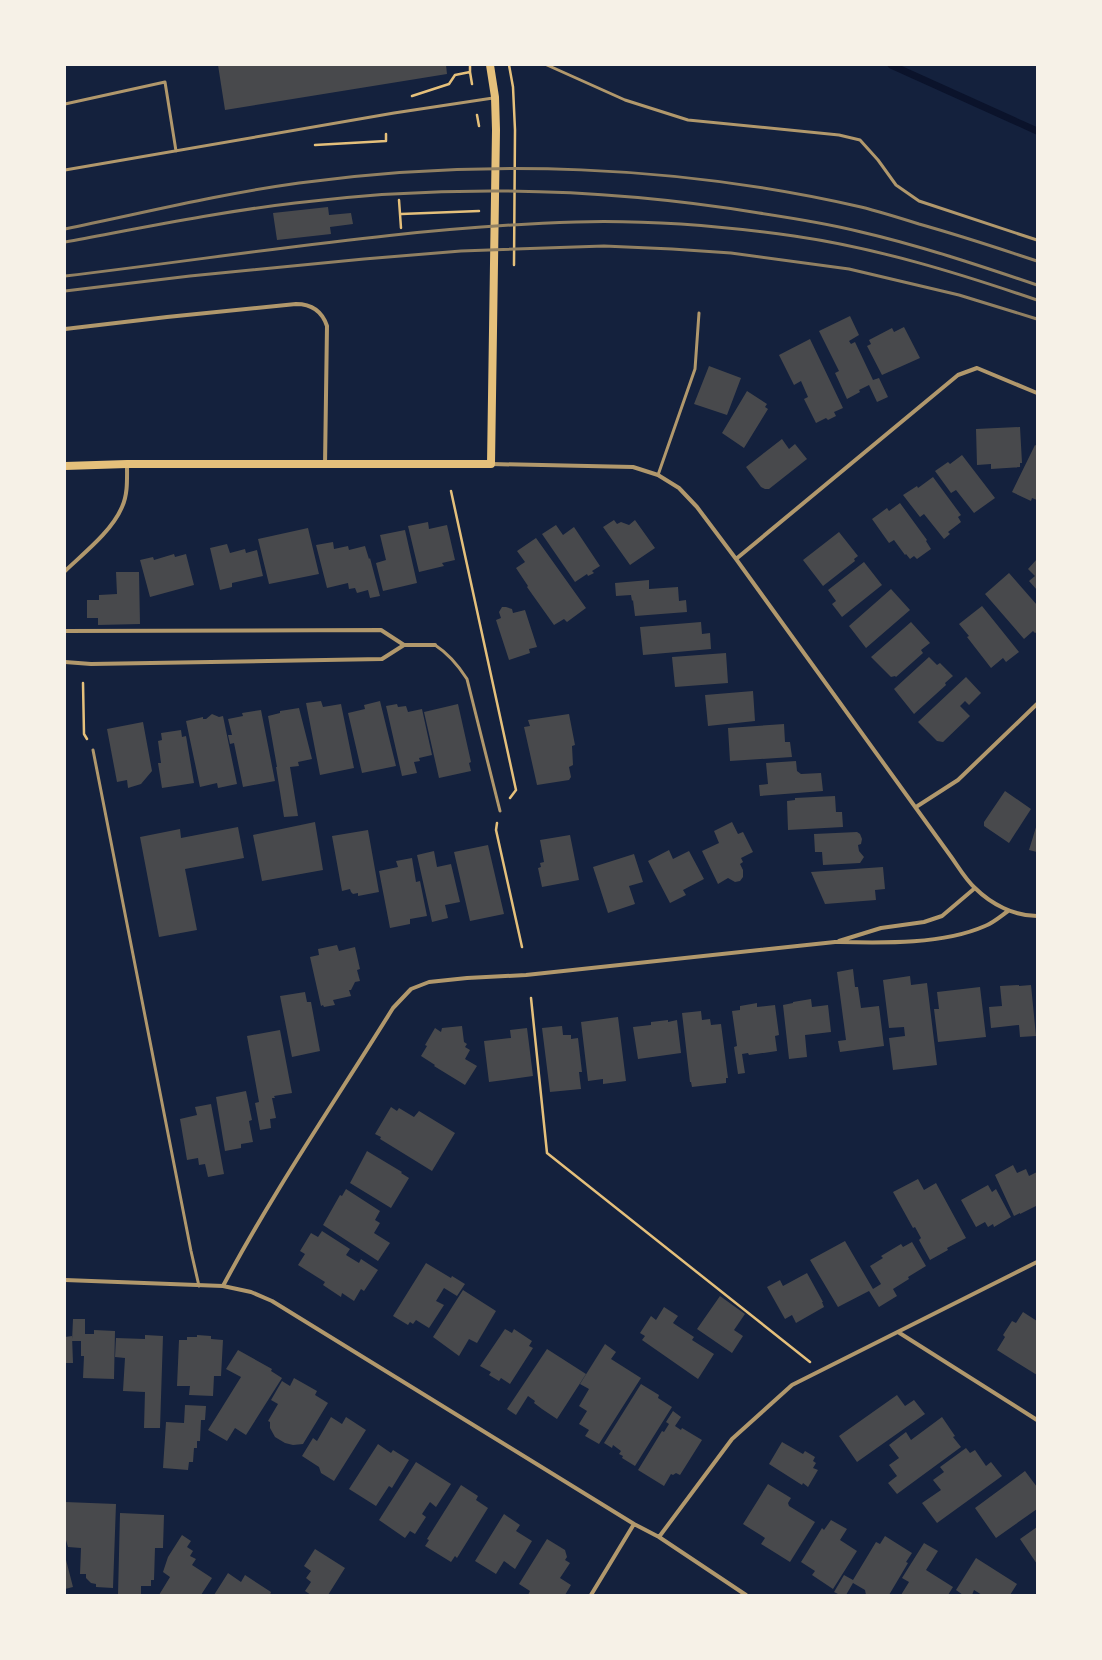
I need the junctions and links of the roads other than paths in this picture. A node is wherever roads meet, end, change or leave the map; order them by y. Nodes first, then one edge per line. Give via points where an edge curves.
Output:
1 (490, 65) edge
2 (547, 65) edge
3 (495, 97) junction
4 (65, 104) edge
5 (176, 151) junction
6 (65, 170) edge
7 (1037, 240) edge
8 (699, 313) dead end
9 (65, 329) edge
10 (1037, 393) edge
11 (127, 464) junction
12 (491, 464) junction
13 (325, 465) junction
14 (65, 466) edge
15 (658, 475) junction
16 (736, 559) junction
17 (65, 571) edge
18 (65, 631) edge
19 (404, 645) junction
20 (435, 645) joint
21 (65, 662) edge
22 (1037, 704) edge
23 (93, 750) road end
24 (916, 807) junction
25 (500, 811) dead end
26 (975, 888) junction
27 (1008, 911) junction
28 (1037, 916) edge
29 (835, 942) junction
30 (1037, 1262) edge
31 (65, 1280) edge
32 (199, 1286) junction
33 (223, 1286) junction
34 (898, 1332) junction
35 (1037, 1420) edge
36 (634, 1524) junction
37 (659, 1537) junction
38 (591, 1595) edge
39 (746, 1595) edge

1 - 3 main road
2 - 7 lane via 625,100 688,120 840,135 860,140 896,185 919,201
3 - 5 lane
3 - 12 main road
4 - 5 lane via 165,82
5 - 6 lane
8 - 15 lane via 695,369
9 - 13 street via 166,316 296,304 311,306 322,315 327,326
10 - 16 street via 977,368 958,375
11 - 13 main road
11 - 14 main road
11 - 17 street via 126,495 116,518
12 - 13 main road
12 - 15 street via 619,466 633,467
15 - 16 street via 669,480 688,496
16 - 24 street
18 - 19 street via 381,630
19 - 20 street
19 - 21 street via 382,659 91,664
20 - 25 lane via 457,664 467,678
22 - 24 street via 958,780
23 - 32 lane
24 - 26 street
26 - 27 street
26 - 29 street via 942,916 924,922 881,928
27 - 28 street
27 - 29 street via 986,926 956,935 885,944
29 - 33 street via 526,975 429,982 411,989 389,1014
30 - 34 street
31 - 32 street
32 - 33 street
33 - 36 street via 251,1292 272,1301
34 - 35 street
34 - 37 street via 792,1385 732,1439
36 - 37 street
36 - 38 street
37 - 39 street

